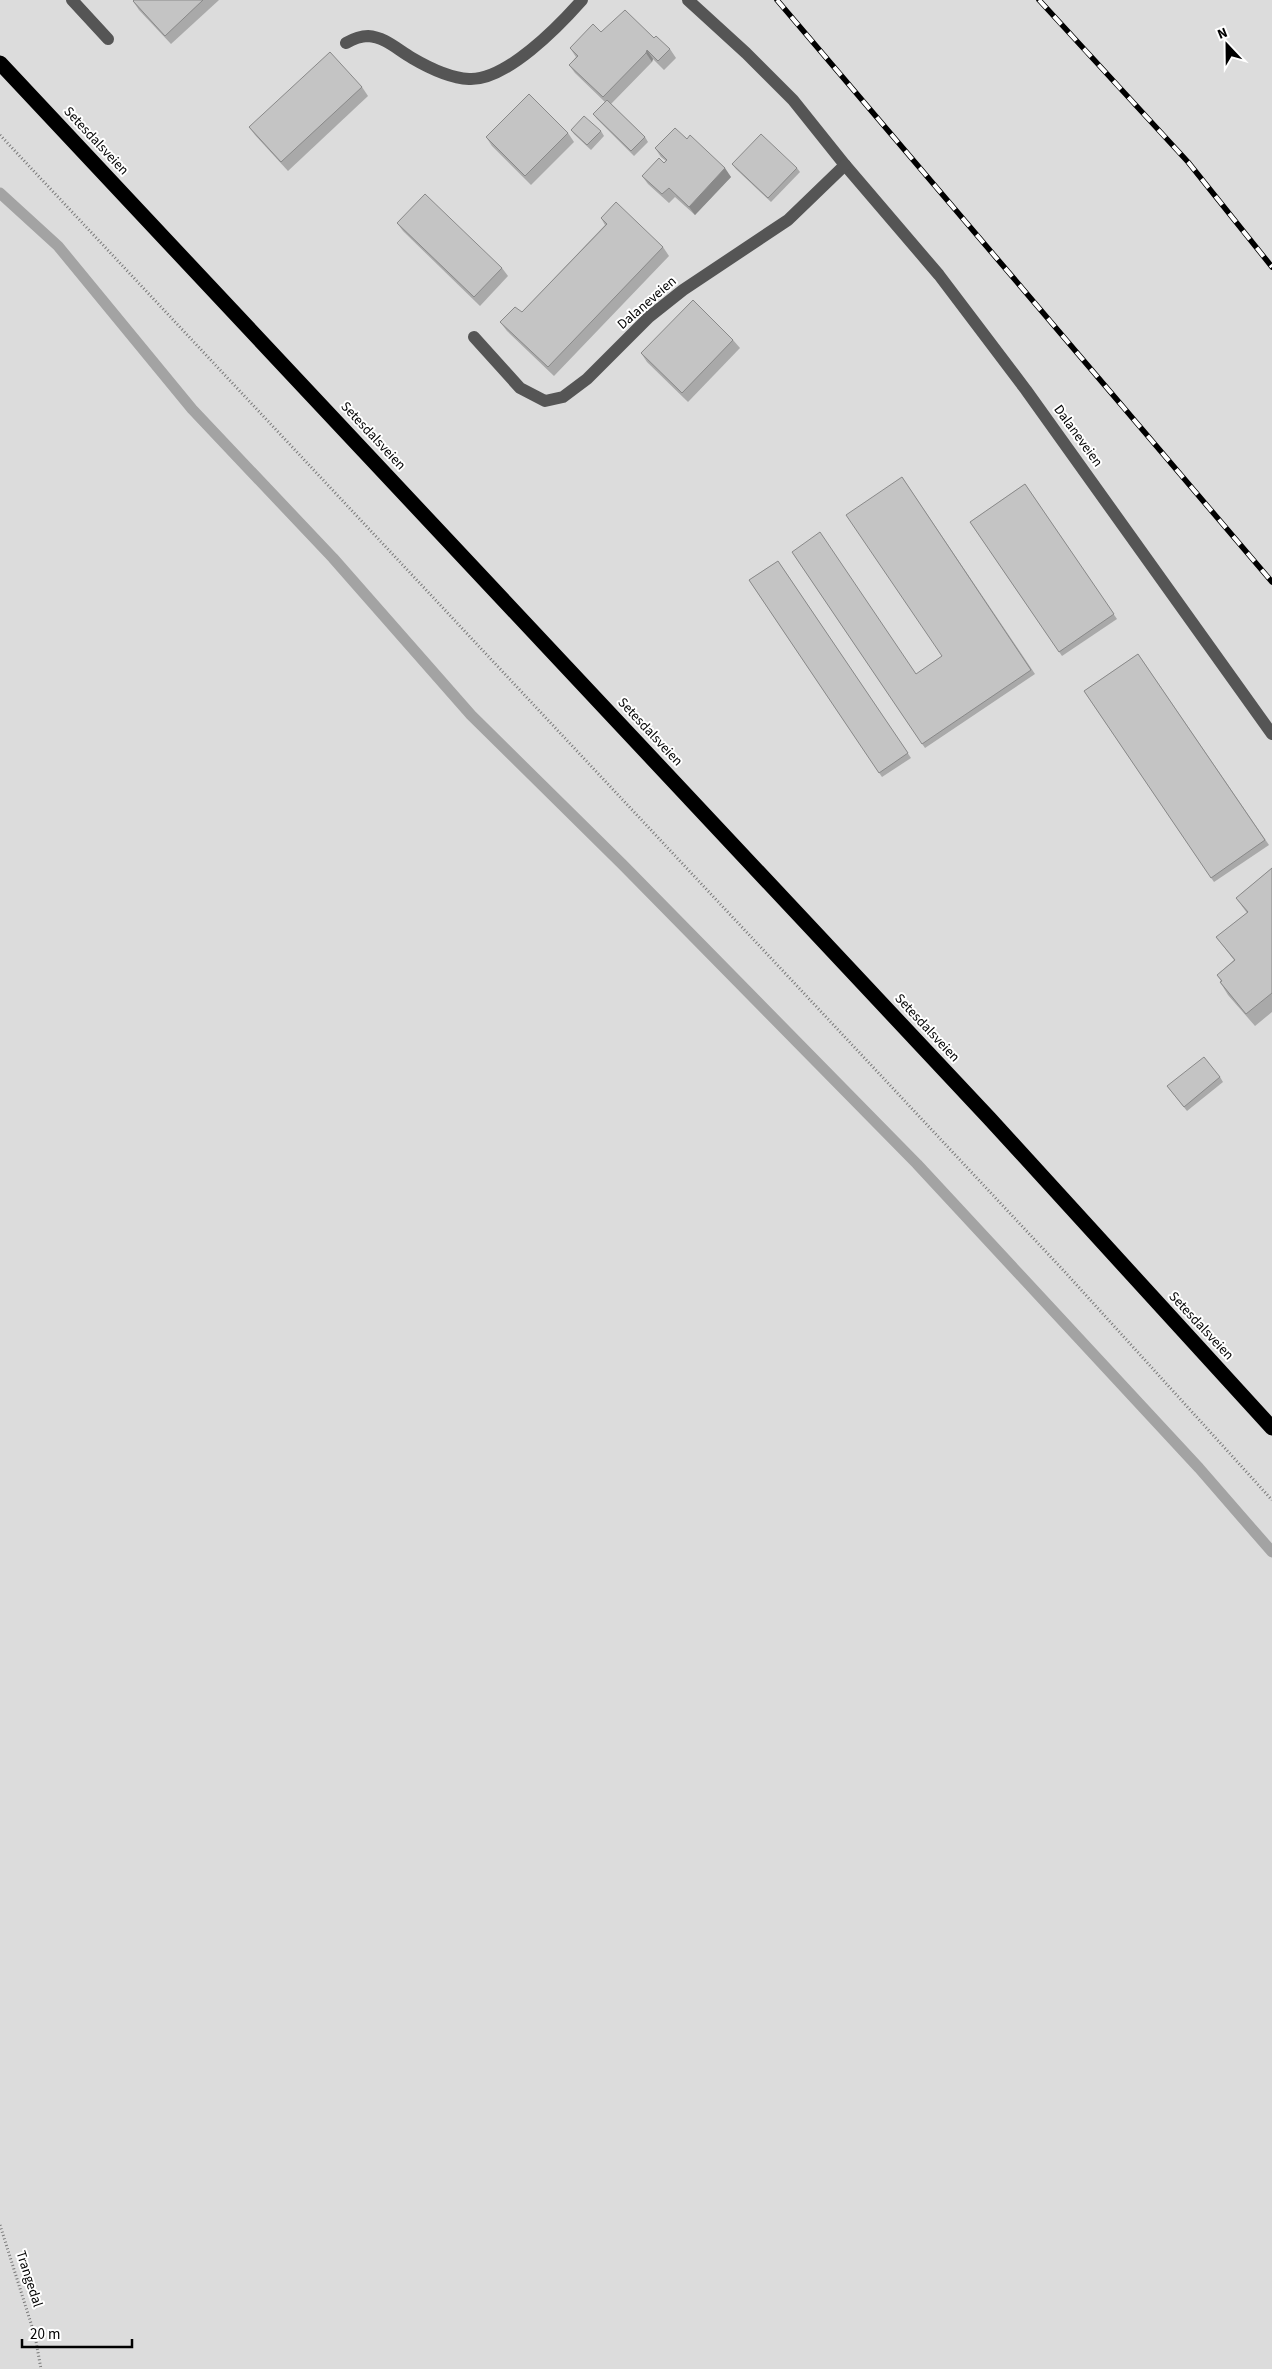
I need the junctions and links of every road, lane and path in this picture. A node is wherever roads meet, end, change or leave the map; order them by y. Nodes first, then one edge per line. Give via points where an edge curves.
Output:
1 (72, 0) edge
2 (582, 0) edge
3 (688, 0) edge
4 (108, 40) dead end
5 (346, 43) dead end
6 (0, 63) edge
7 (0, 135) edge
8 (845, 165) junction
9 (474, 337) dead end
10 (1272, 734) edge
11 (1272, 1428) edge
12 (1272, 1500) edge
13 (0, 2225) edge
14 (41, 2369) edge

1 - 4 street
2 - 5 street via 528,51 495,73 470,79 442,73 387,42 368,36
3 - 8 street, Dalaneveien via 793,100
6 - 11 highway, Setesdalsveien via 970,1098
7 - 12 path via 1051,1257
8 - 9 street, Dalaneveien via 788,220 683,290 649,317 587,379 563,397 545,401 520,388
8 - 10 street, Dalaneveien via 939,275 1020,382
13 - 14 path, Trangedal via 36,2336

